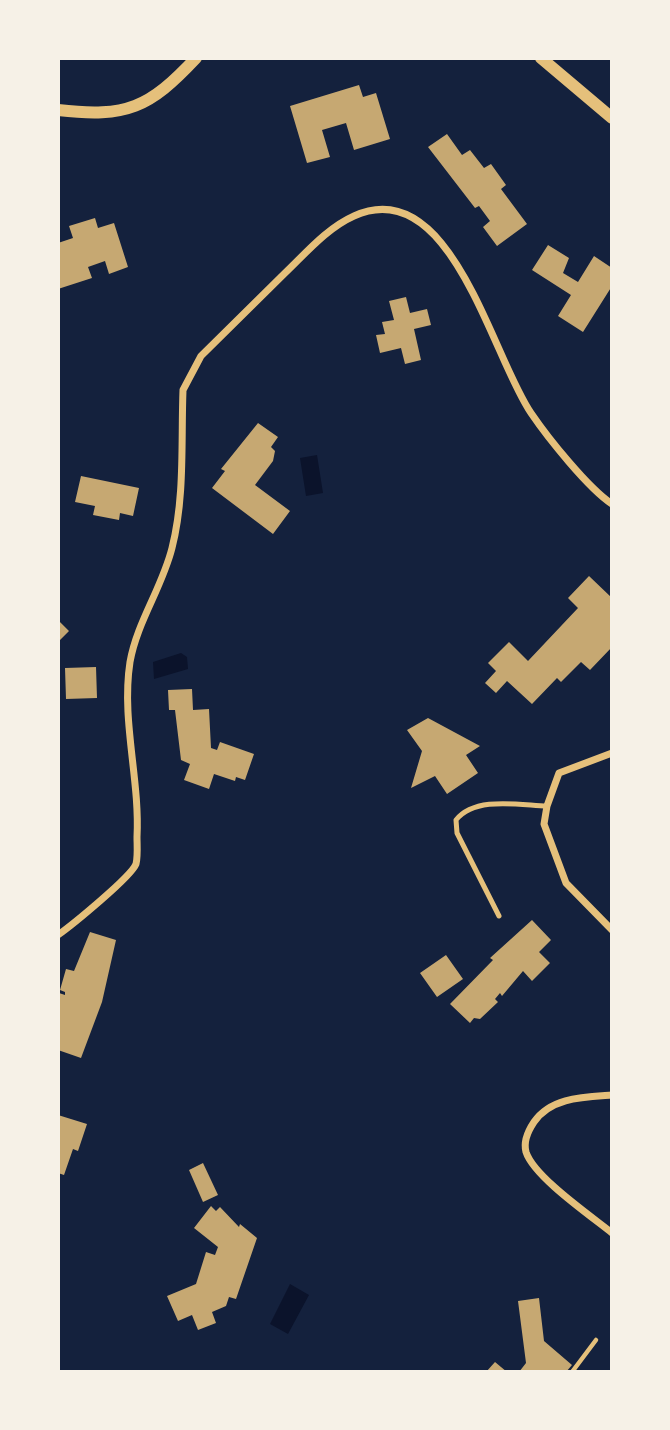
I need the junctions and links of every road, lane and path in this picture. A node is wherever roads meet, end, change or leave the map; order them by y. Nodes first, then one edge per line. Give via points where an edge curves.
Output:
1 (196, 58) edge
2 (541, 58) edge
3 (58, 110) edge
4 (612, 118) edge
5 (612, 505) edge
6 (612, 753) edge
7 (547, 806) junction
8 (499, 916) dead end
9 (612, 930) edge
10 (58, 935) edge
11 (612, 1095) edge
12 (612, 1233) edge
13 (596, 1340) dead end
14 (572, 1372) edge

1 - 3 street via 164,90 138,106 107,113
2 - 4 street
5 - 10 street via 531,414 461,271 433,233 395,209 375,208 333,228 189,373 183,390 180,500 173,547 130,664 129,725 139,805 136,864
6 - 7 street via 559,774
7 - 8 lane via 481,806 463,810 456,820 457,833
7 - 9 street via 544,824 566,883
11 - 12 street via 556,1102 526,1133 526,1152 537,1170
13 - 14 path

